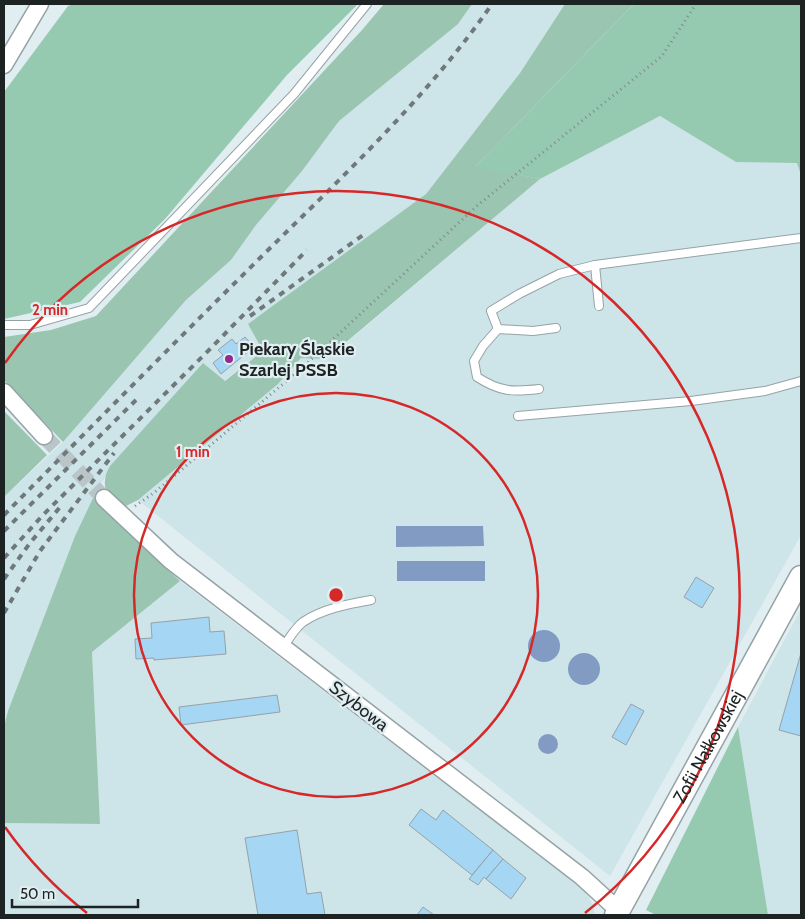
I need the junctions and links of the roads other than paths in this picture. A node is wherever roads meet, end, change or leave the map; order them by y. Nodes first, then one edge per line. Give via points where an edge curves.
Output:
1 (40, 4) edge
2 (367, 4) edge
3 (4, 65) edge
4 (801, 238) edge
5 (595, 265) junction
6 (599, 306) dead end
7 (4, 325) edge
8 (498, 328) junction
9 (556, 328) dead end
10 (801, 381) edge
11 (539, 389) dead end
12 (4, 392) edge
13 (518, 416) dead end
14 (44, 436) tunnel mouth
15 (104, 498) tunnel mouth
16 (801, 577) edge
17 (371, 600) dead end
18 (283, 647) junction
19 (617, 913) edge

1 - 3 street
2 - 7 lane via 294,94 88,308 30,325
4 - 5 lane
5 - 6 lane
5 - 8 lane via 560,274 491,311
8 - 9 lane via 533,331
8 - 11 lane via 474,361 478,377 492,387 518,392
10 - 13 lane via 765,391 691,401
12 - 14 street
15 - 18 street, Szybowa via 170,561
16 - 19 street, Zofii Nałkowskiej
17 - 18 lane via 314,616 302,623
18 - 19 street, Szybowa via 582,877

